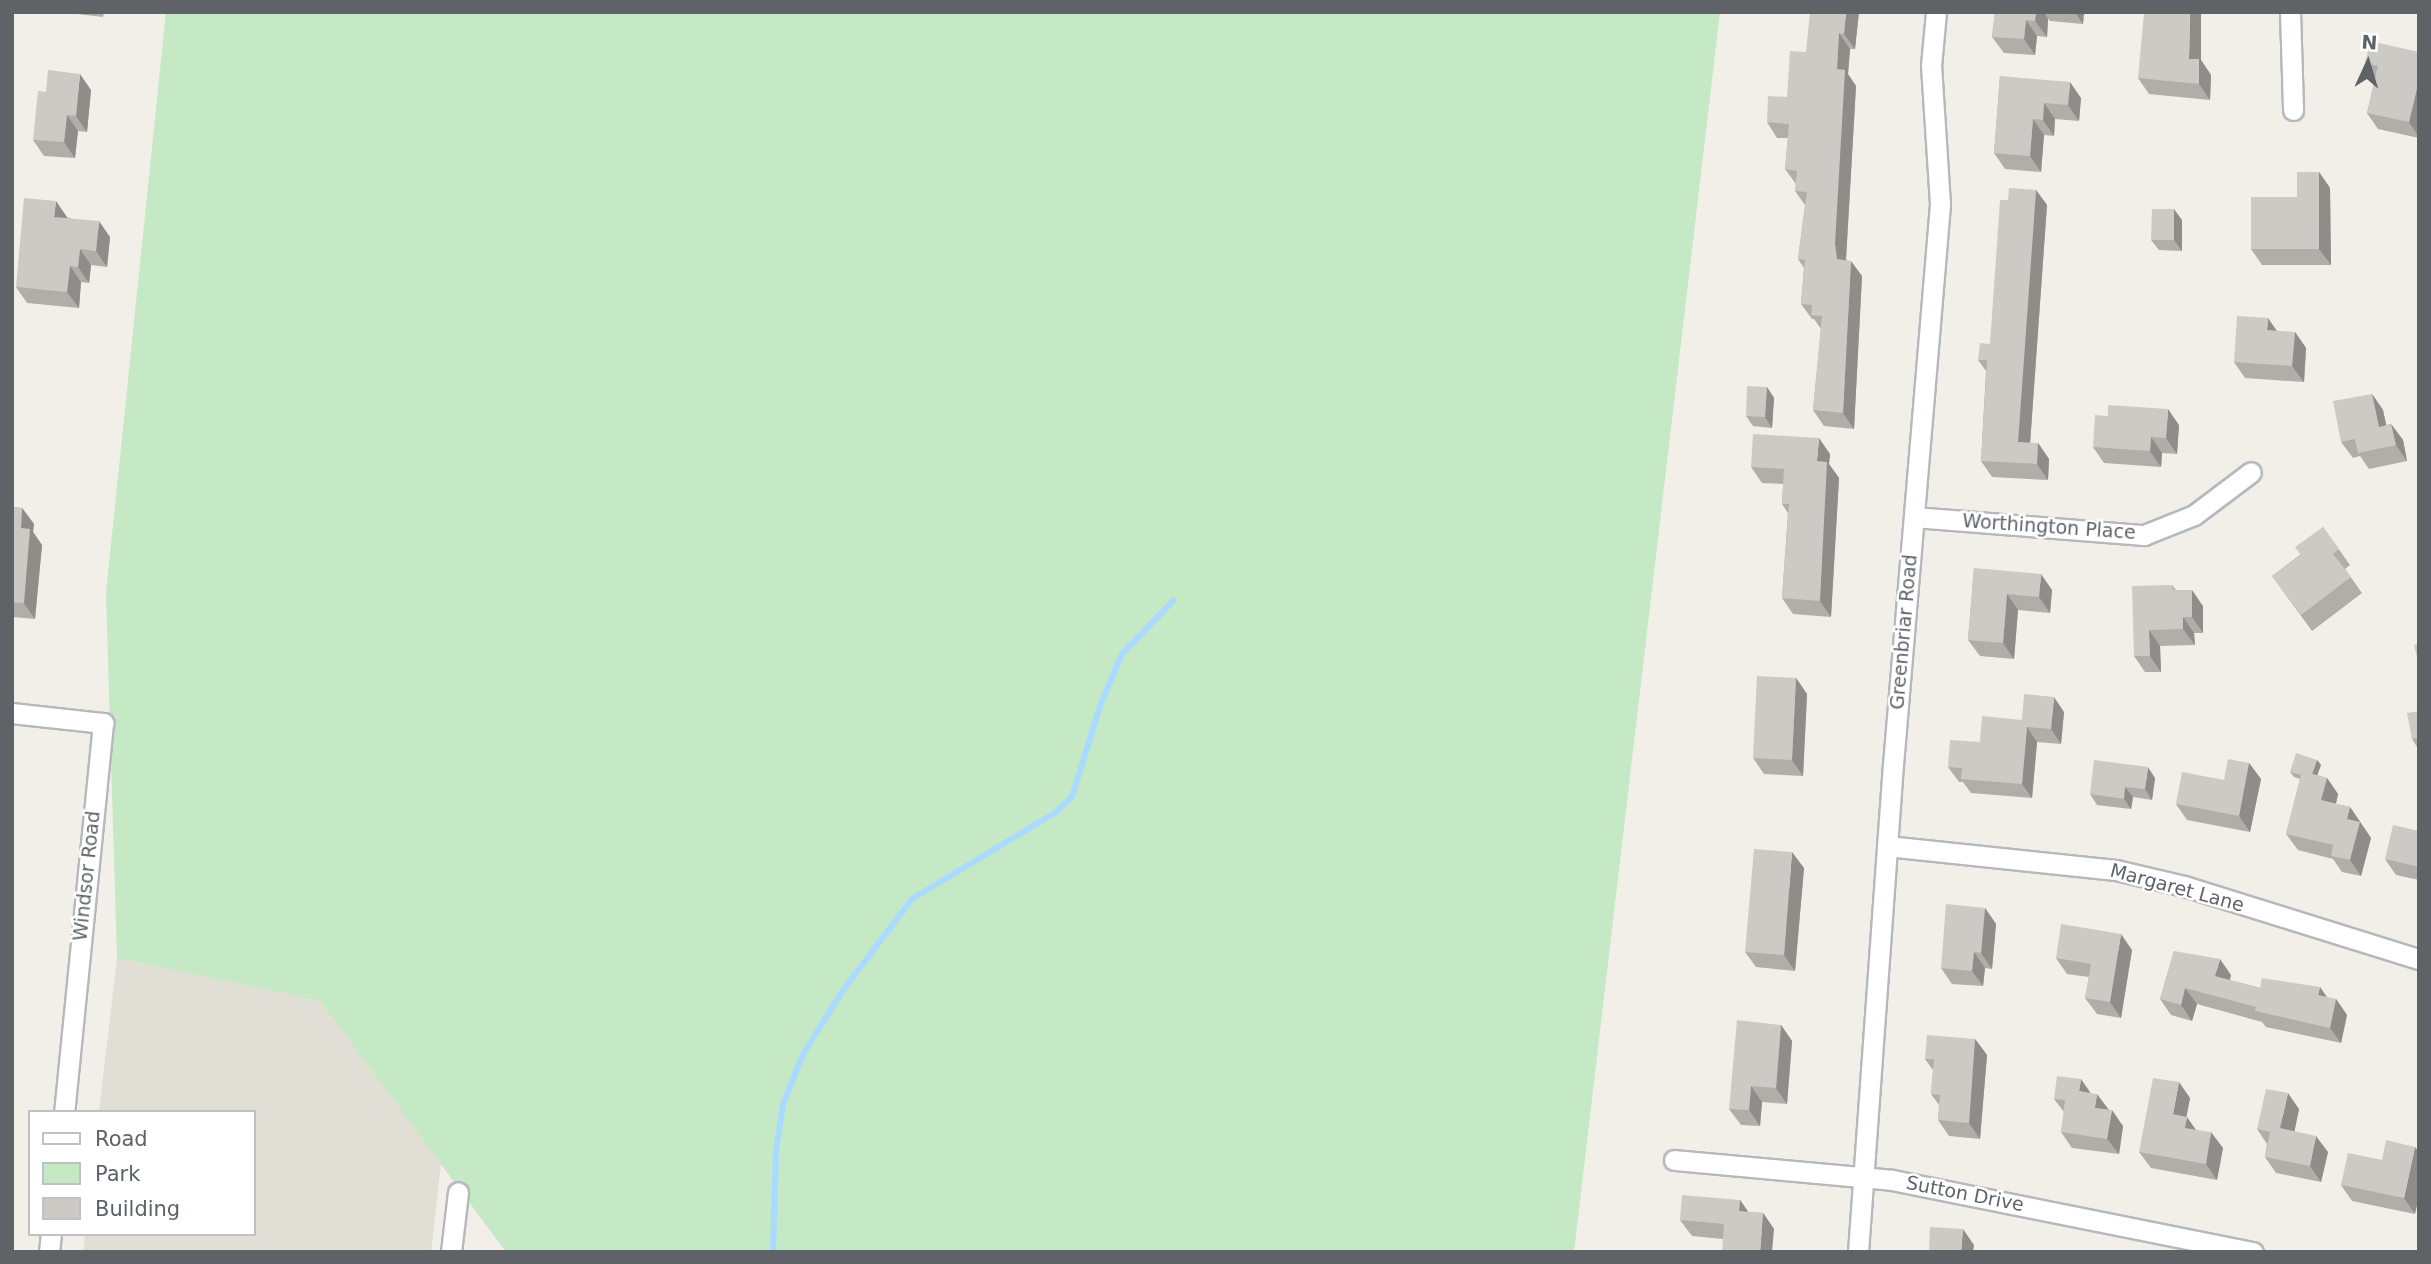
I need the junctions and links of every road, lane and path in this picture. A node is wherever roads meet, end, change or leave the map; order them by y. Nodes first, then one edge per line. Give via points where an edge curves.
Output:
1 (1936, 12) edge
2 (2290, 12) edge
3 (2293, 110) dead end
4 (2251, 472) dead end
5 (1914, 517) junction
6 (17, 714) edge
7 (1887, 846) junction
8 (2419, 959) edge
9 (64, 1110) edge
10 (1674, 1160) dead end
11 (1863, 1177) junction
12 (458, 1192) dead end
13 (451, 1252) edge
14 (1858, 1252) edge
15 (2253, 1252) edge

1 - 5 street, Greenbriar Road via 1931,66 1940,204
2 - 3 street
4 - 5 street, Worthington Place via 2194,515 2144,535
5 - 7 street, Greenbriar Road
6 - 9 street, Windsor Road via 103,723
7 - 8 street, Margaret Lane via 2129,873
7 - 11 street, Greenbriar Road
10 - 11 street, Sutton Drive
11 - 14 street, Greenbriar Road
11 - 15 street, Sutton Drive
12 - 13 street

